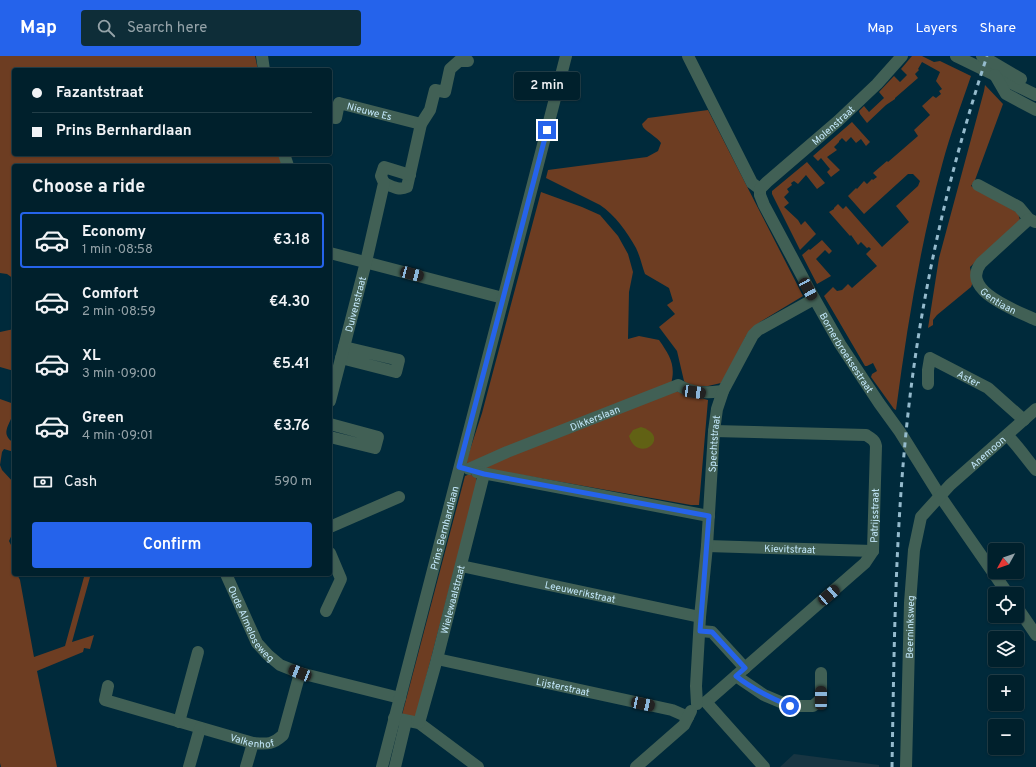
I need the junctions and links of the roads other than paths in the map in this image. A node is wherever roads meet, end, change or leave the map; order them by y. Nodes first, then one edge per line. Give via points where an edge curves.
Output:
1 (262, 56) edge
2 (566, 56) edge
3 (688, 56) edge
4 (902, 56) edge
5 (956, 56) edge
6 (982, 56) edge
7 (468, 61) dead end
8 (264, 68) edge
9 (998, 80) junction
10 (1036, 88) edge
11 (1036, 94) edge
12 (1036, 110) edge
13 (332, 117) edge
14 (421, 124) junction
15 (978, 184) dead end
16 (760, 189) junction
17 (1033, 221) edge
18 (332, 254) edge
19 (366, 262) junction
20 (503, 298) junction
21 (814, 299) junction
22 (1036, 320) edge
23 (928, 384) dead end
24 (723, 391) junction
25 (332, 394) edge
26 (1036, 409) edge
27 (1024, 420) junction
28 (332, 425) edge
29 (714, 431) junction
30 (1008, 434) junction
31 (332, 437) edge
32 (464, 468) junction
33 (1036, 470) edge
34 (484, 474) junction
35 (940, 496) junction
36 (399, 497) dead end
37 (709, 516) junction
38 (332, 526) edge
39 (707, 546) junction
40 (873, 551) junction
41 (332, 558) edge
42 (461, 566) junction
43 (227, 576) edge
44 (1003, 587) edge
45 (326, 611) dead end
46 (700, 617) junction
47 (1024, 617) edge
48 (700, 631) junction
49 (1036, 635) edge
50 (198, 652) dead end
51 (437, 659) junction
52 (740, 672) junction
53 (300, 673) junction
54 (821, 673) dead end
55 (108, 686) dead end
56 (400, 698) junction
57 (701, 703) junction
58 (688, 718) junction
59 (400, 720) junction
60 (179, 722) junction
61 (419, 723) junction
62 (200, 728) junction
63 (253, 743) junction
64 (189, 767) edge
65 (246, 767) edge
66 (382, 767) edge
67 (395, 767) edge
68 (478, 767) edge
69 (636, 767) edge
70 (764, 767) edge
71 (906, 767) edge

1 - 8 street
2 - 20 street, Prins Bernhardlaan
3 - 16 street, Bornerbroeksestraat via 752,183
4 - 16 street, Molenstraat via 838,121
5 - 9 street
6 - 10 street
7 - 14 street via 459,61 450,69 445,92 435,90 430,110
9 - 11 street
9 - 12 street via 1006,94
13 - 14 street, Nieuwe Es via 336,118 339,103
14 - 19 street via 407,187 403,189 384,183
15 - 17 street, Gentiaan via 1019,207
16 - 21 street, Bornerbroeksestraat via 760,195
17 - 22 street, Gentiaan via 981,263 976,276 982,290 990,297
18 - 19 street
19 - 20 street
19 - 25 street, Duivenstraat
20 - 32 street, Prins Bernhardlaan
21 - 24 street, Spechtstraat via 753,335
21 - 35 street, Bornerbroeksestraat via 844,351
23 - 27 street, Aster via 930,358 988,388
24 - 29 street, Spechtstraat
24 - 32 street, Dikkerslaan via 704,393 686,390 678,385
26 - 27 street, Anemoon
27 - 30 street, Anemoon
28 - 31 street via 378,437 376,448
29 - 37 street, Spechtstraat
29 - 40 street, Patrijsstraat via 866,435 871,438 876,446
30 - 33 street
30 - 35 street, Anemoon
32 - 34 street
32 - 56 street, Prins Bernhardlaan
34 - 37 street
34 - 42 street, Wielewaalstraat
35 - 44 street, Bornerbroeksestraat
35 - 71 street, Beerninksweg via 921,517 914,550 910,603
36 - 38 street
37 - 39 street, Spechtstraat
39 - 40 street, Kievitstraat
39 - 46 street, Spechtstraat
40 - 52 street, Patrijsstraat via 866,563
41 - 45 street via 341,579
42 - 46 street, Leeuwerikstraat
42 - 51 street, Wielewaalstraat
43 - 53 street, Oude Almeloseweg via 257,643 280,665
46 - 48 street, Spechtstraat
47 - 49 street
48 - 52 street via 712,632
48 - 57 street, Spechtstraat via 696,686
50 - 60 street
51 - 58 street, Lijsterstraat via 672,710
51 - 61 street, Wielewaalstraat
52 - 54 street via 764,694 790,706 813,706 821,698
52 - 57 street, Patrijsstraat
53 - 56 street, Oude Almeloseweg
53 - 63 street, Valkenhof via 283,736 268,745
55 - 60 street, Valkenhof via 105,700
56 - 59 street, Prins Bernhardlaan
57 - 58 street, Patrijsstraat via 692,708
57 - 70 street
58 - 69 street, Patrijsstraat
59 - 61 street
59 - 66 street, Prins Bernhardlaan
59 - 67 street
60 - 62 street, Valkenhof
61 - 68 street
62 - 63 street, Valkenhof
62 - 64 street
63 - 65 street

